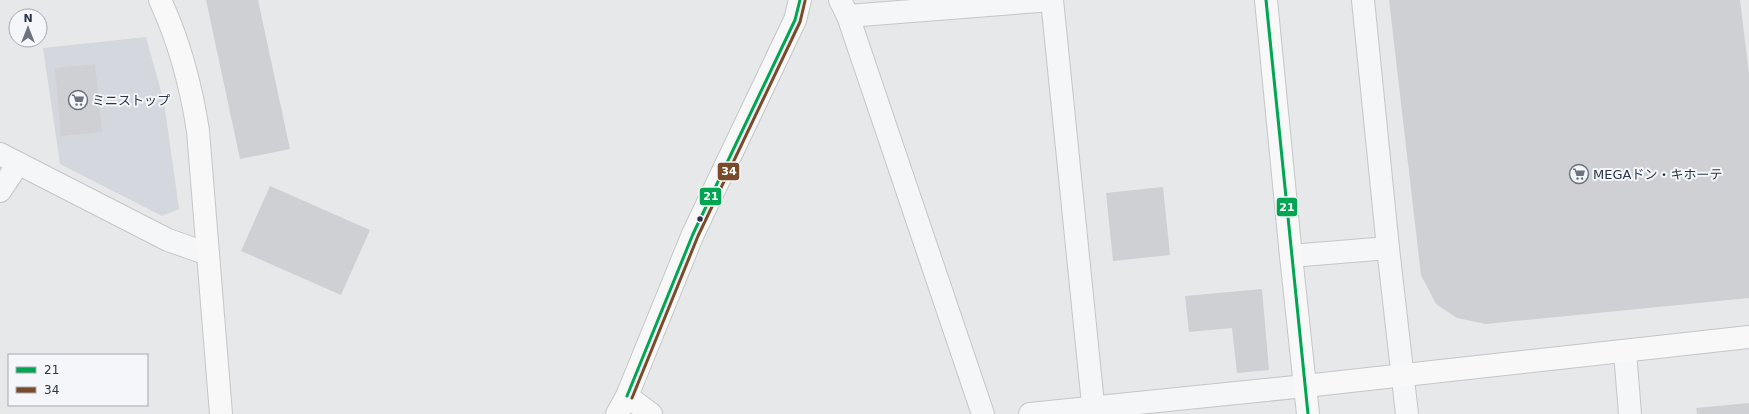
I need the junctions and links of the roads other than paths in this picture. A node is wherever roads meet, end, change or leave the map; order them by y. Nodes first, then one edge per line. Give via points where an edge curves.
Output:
1 (160, 0) edge
2 (800, 0) edge
3 (1052, 0) edge
4 (1266, 0) edge
5 (1363, 0) edge
6 (844, 8) edge
7 (9, 159) edge
8 (0, 191) edge
9 (1388, 248) junction
10 (208, 254) junction
11 (1291, 256) junction
12 (1749, 337) edge
13 (1625, 352) junction
14 (1403, 375) junction
15 (1305, 386) junction
16 (622, 405) edge
17 (1094, 410) edge
18 (221, 414) edge
19 (651, 414) edge
20 (983, 414) edge
21 (1030, 414) edge
22 (1308, 414) edge
23 (1407, 414) edge
24 (1630, 414) edge

1 - 10 street via 181,53 192,90
2 - 16 street via 795,20 693,234
3 - 6 street
3 - 17 street
4 - 11 street
5 - 9 street
6 - 20 street
7 - 8 street
7 - 10 street via 168,240
9 - 11 street
9 - 14 street
10 - 18 street
11 - 15 street
12 - 13 street
13 - 14 street
13 - 24 street
14 - 15 street
14 - 23 street
15 - 17 street
15 - 22 street
16 - 19 street
17 - 21 street

